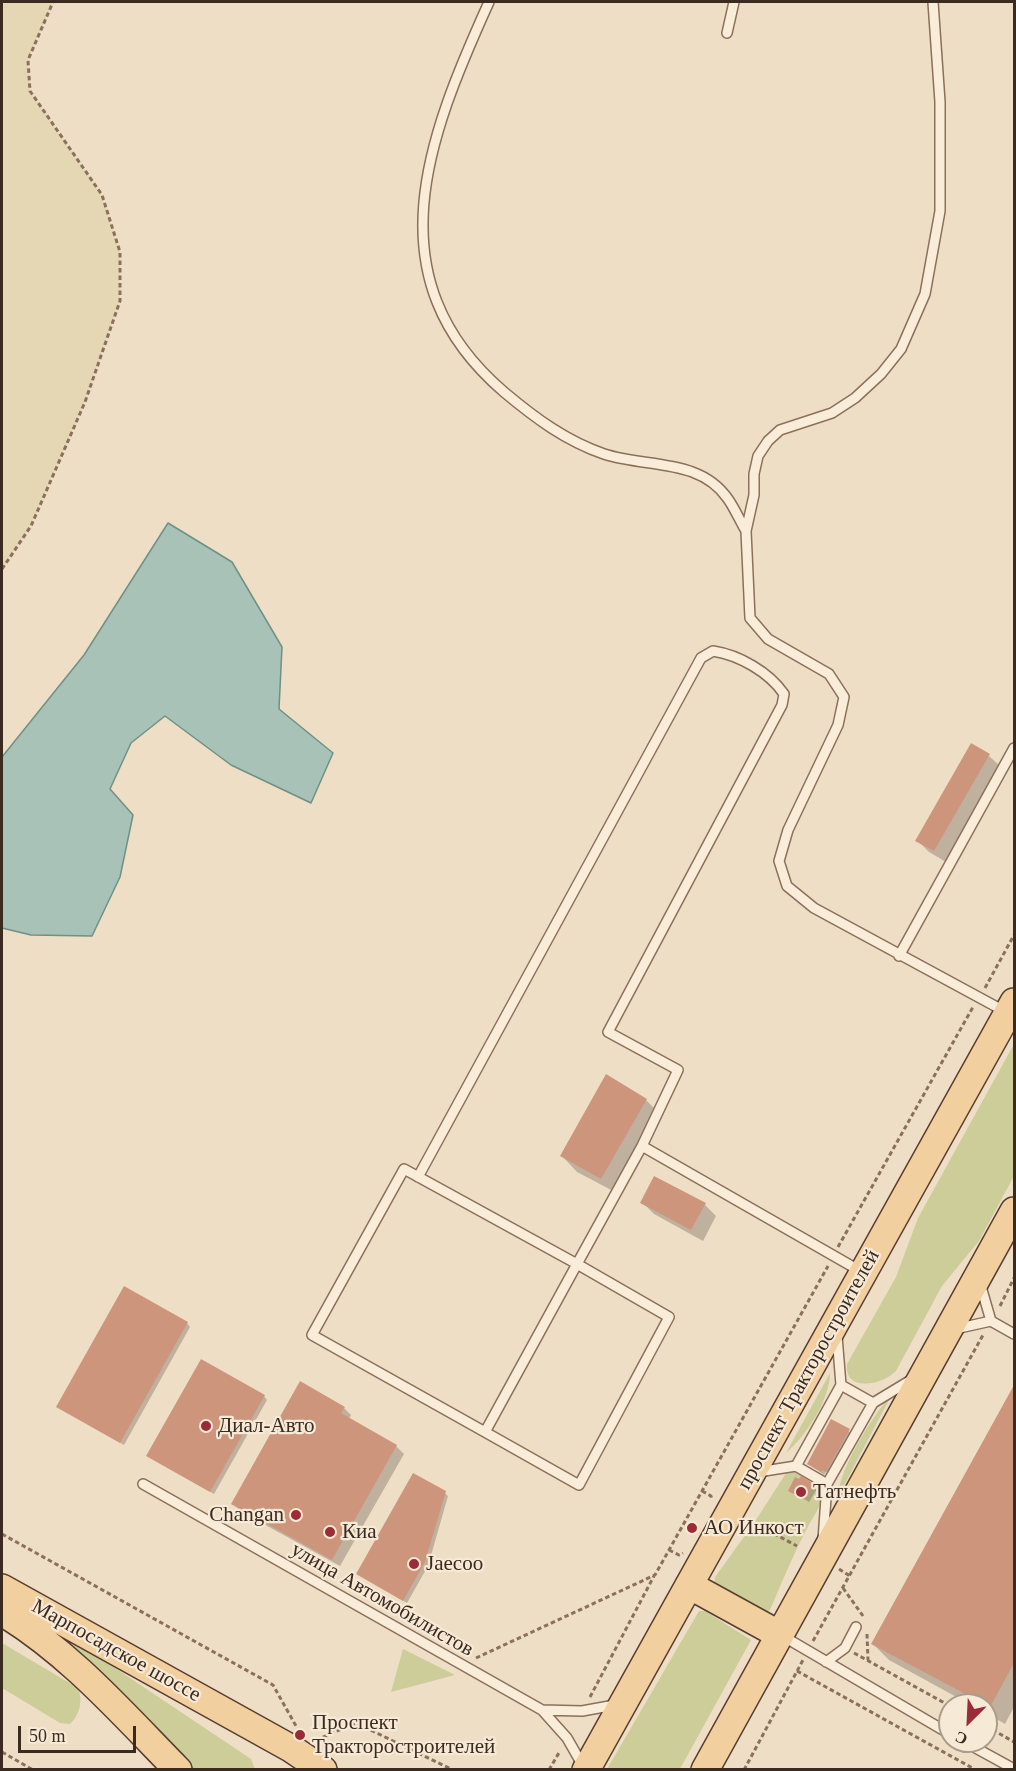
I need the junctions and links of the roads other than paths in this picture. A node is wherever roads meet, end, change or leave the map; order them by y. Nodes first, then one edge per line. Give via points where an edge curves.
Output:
1 (489, 2) edge
2 (734, 2) edge
3 (933, 2) edge
4 (728, 33) dead end
5 (746, 531) junction
6 (1014, 748) edge
7 (899, 956) junction
8 (1012, 1010) edge
9 (642, 1146) junction
10 (418, 1177) junction
11 (1014, 1211) edge
12 (577, 1264) junction
13 (864, 1272) junction
14 (978, 1276) junction
15 (836, 1321) junction
16 (991, 1321) junction
17 (949, 1330) junction
18 (1014, 1334) edge
19 (926, 1371) junction
20 (841, 1385) junction
21 (873, 1404) junction
22 (485, 1432) junction
23 (796, 1466) junction
24 (751, 1474) junction
25 (143, 1484) dead end
26 (827, 1484) junction
27 (828, 1563) junction
28 (689, 1585) junction
29 (2, 1588) edge
30 (2, 1612) edge
31 (856, 1626) dead end
32 (780, 1635) junction
33 (826, 1662) junction
34 (623, 1703) junction
35 (542, 1710) junction
36 (938, 1727) edge
37 (984, 1753) edge
38 (178, 1770) edge
39 (323, 1770) edge
40 (585, 1770) edge
41 (705, 1770) edge
42 (1014, 1770) edge

1 - 5 lane via 446,108 425,183 424,251 433,291 448,328 464,352 531,415 568,439 604,454 692,470 728,498
2 - 4 lane
3 - 5 lane via 940,102 940,212 925,294 901,349 881,374 832,413 780,430 768,441 758,456
5 - 7 lane via 750,618 768,639 829,674 844,697 838,725 785,840 779,861 787,886 814,908
6 - 7 lane
7 - 8 lane
8 - 13 main road, проспект Тракторостроителей
9 - 10 lane via 678,1070 608,1032 782,705 784,694 775,681 730,653 713,651 701,658
9 - 12 lane
9 - 13 lane
10 - 12 lane
10 - 22 lane via 404,1169 312,1335
11 - 14 main road
12 - 22 lane
12 - 22 lane via 669,1317 579,1485
13 - 15 main road, проспект Тракторостроителей
14 - 16 lane
14 - 17 main road
15 - 20 lane
15 - 24 main road, проспект Тракторостроителей
16 - 17 lane
16 - 18 lane
17 - 19 main road
19 - 21 lane
19 - 27 main road
20 - 21 lane
20 - 23 lane
21 - 26 lane
23 - 24 lane
23 - 26 lane
24 - 28 main road, проспект Тракторостроителей
25 - 35 lane, улица Автомобилистов
26 - 27 lane
27 - 32 main road
28 - 32 main road
28 - 34 main road, проспект Тракторостроителей
29 - 39 main road, Марпосадское шоссе
30 - 38 main road, Марпосадское шоссе via 56,1649
31 - 33 lane via 845,1648
32 - 33 lane
32 - 41 main road
33 - 36 lane
34 - 35 lane, улица Автомобилистов via 582,1712
34 - 40 main road, проспект Тракторостроителей
35 - 40 lane, улица Автомобилистов via 567,1738
37 - 42 lane

